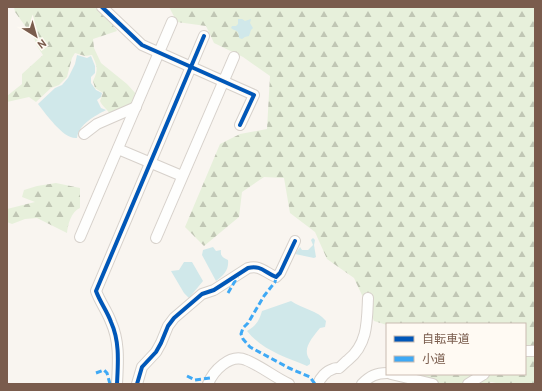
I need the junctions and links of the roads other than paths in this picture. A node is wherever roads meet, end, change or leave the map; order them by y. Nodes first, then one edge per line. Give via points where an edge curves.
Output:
1 (102, 7) edge
2 (172, 22) dead end
3 (204, 36) dead end
4 (159, 53) junction
5 (234, 57) dead end
6 (191, 67) junction
7 (223, 81) junction
8 (136, 107) junction
9 (240, 125) dead end
10 (84, 134) dead end
11 (118, 149) junction
12 (150, 162) junction
13 (182, 176) junction
14 (80, 238) dead end
15 (156, 238) dead end
16 (295, 241) dead end
17 (368, 298) dead end
18 (386, 373) edge
19 (395, 375) edge
20 (482, 375) edge
21 (117, 384) edge
22 (137, 384) edge
23 (208, 384) edge
24 (289, 384) edge
25 (318, 384) edge
26 (362, 384) edge
27 (433, 384) edge
28 (468, 384) edge

1 - 4 street via 142,45
2 - 4 street
3 - 6 street
4 - 6 street
4 - 8 street
5 - 7 street
6 - 7 street
6 - 12 street
7 - 9 street via 254,95
7 - 13 street
8 - 10 street via 97,124
8 - 11 street
11 - 12 street
11 - 14 street
12 - 13 street
12 - 21 street via 96,291 116,334 119,354
13 - 15 street
16 - 22 street via 276,277 261,268 248,268 214,290 202,294 174,318 156,352 142,367
17 - 25 street via 366,328 360,348 338,368 323,376
18 - 26 street via 373,375
19 - 27 street
20 - 28 street
23 - 24 street via 220,366 232,359 244,359

